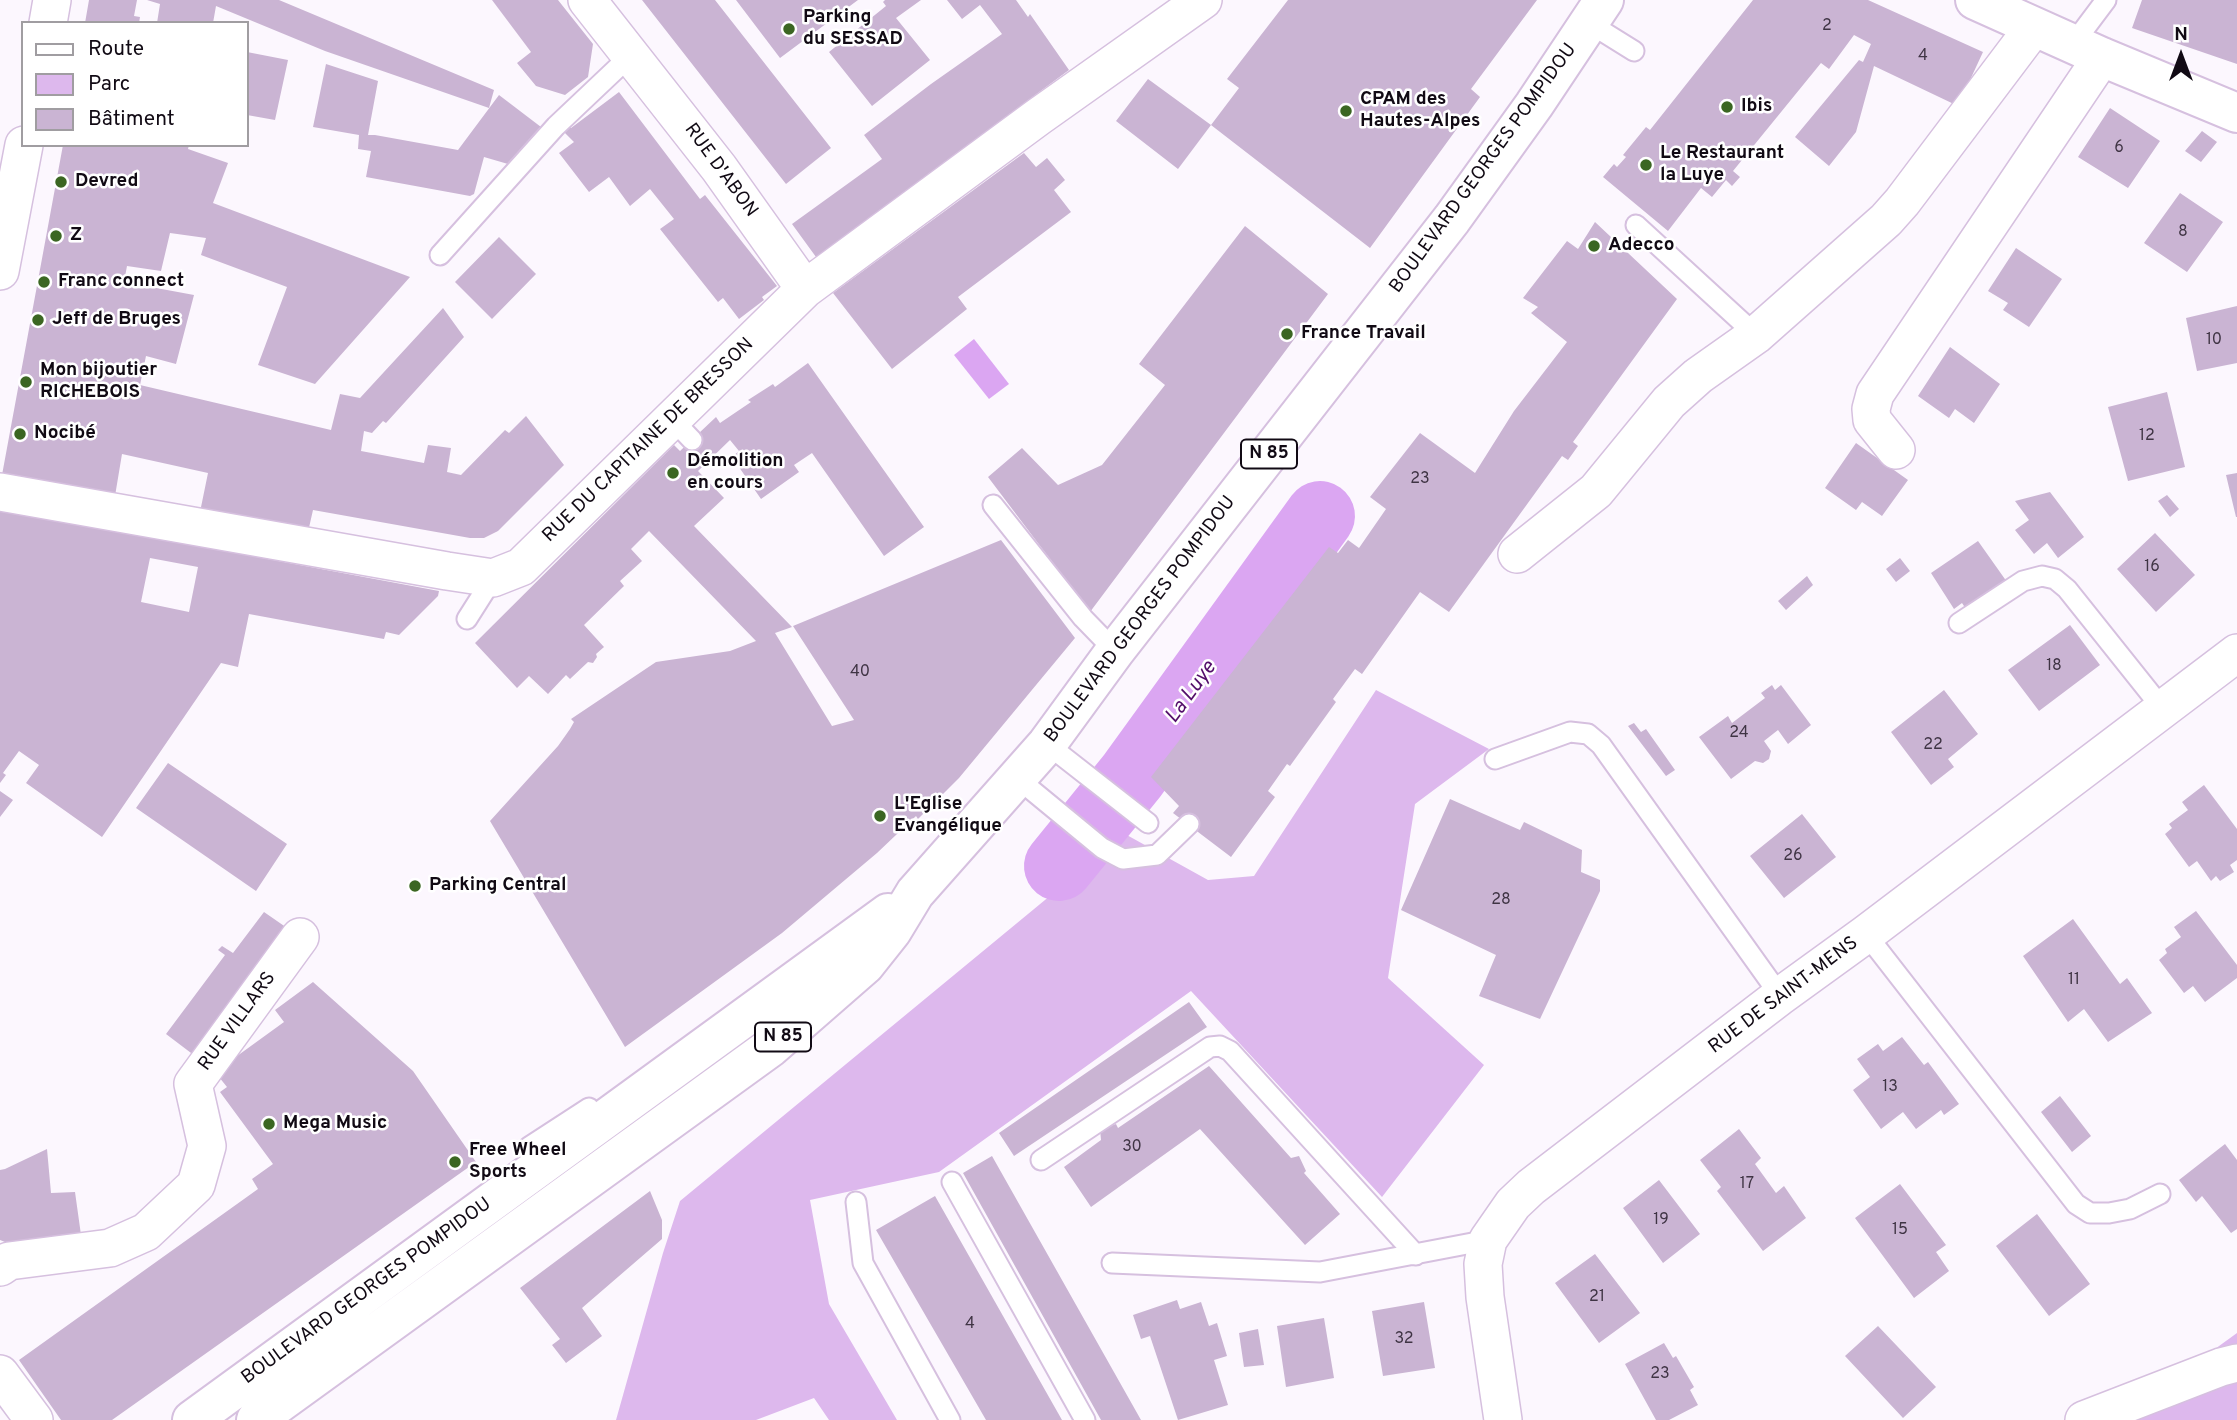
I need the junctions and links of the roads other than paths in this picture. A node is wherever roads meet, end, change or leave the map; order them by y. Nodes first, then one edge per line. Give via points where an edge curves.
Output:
1 (52, 0) edge
2 (587, 0) edge
3 (1203, 0) edge
4 (1975, 0) edge
5 (2106, 0) edge
6 (1596, 12) edge
7 (48, 21) edge
8 (2034, 27) junction
9 (2087, 50) junction
10 (1634, 51) dead end
11 (631, 55) junction
12 (2237, 113) edge
13 (24, 147) edge
14 (1636, 225) dead end
15 (440, 255) dead end
16 (0, 271) edge
17 (805, 289) junction
18 (1756, 335) junction
19 (1896, 450) dead end
20 (0, 492) edge
21 (993, 505) dead end
22 (1517, 554) dead end
23 (494, 578) junction
24 (467, 620) dead end
25 (1959, 623) dead end
26 (1115, 651) junction
27 (2234, 663) edge
28 (2162, 708) junction
29 (1046, 744) junction
30 (1496, 759) dead end
31 (1017, 778) junction
32 (1142, 818) dead end
33 (1188, 824) dead end
34 (915, 893) junction
35 (1866, 934) junction
36 (300, 937) dead end
37 (1779, 997) junction
38 (704, 1048) junction
39 (637, 1097) junction
40 (529, 1147) dead end
41 (624, 1154) junction
42 (1041, 1160) dead end
43 (952, 1182) dead end
44 (2160, 1194) dead end
45 (856, 1202) dead end
46 (1488, 1240) junction
47 (1416, 1255) junction
48 (1112, 1263) dead end
49 (0, 1267) edge
50 (2237, 1363) edge
51 (0, 1374) edge
52 (34, 1420) edge
53 (192, 1420) edge
54 (256, 1420) edge
55 (950, 1420) edge
56 (1085, 1420) edge
57 (1503, 1420) edge
58 (2084, 1420) edge

1 - 7 street
2 - 11 street, RUE D'ABON
3 - 17 street, RUE DU CAPITAINE DE BRESSON
4 - 8 main road
5 - 9 lane
6 - 10 lane
6 - 26 main road, BOULEVARD GEORGES POMPIDOU / N 85 via 1452,219
8 - 9 main road
8 - 18 street via 1886,220
9 - 12 main road
9 - 19 street via 1875,394 1872,420
11 - 15 lane via 556,126
11 - 17 street, RUE D'ABON
13 - 16 street
14 - 18 lane
17 - 23 street, RUE DU CAPITAINE DE BRESSON via 682,429 595,494 521,567
18 - 22 street via 1669,402 1596,491
20 - 23 street
21 - 26 lane
23 - 24 lane
25 - 28 lane via 2023,581 2042,576 2054,579 2067,589
26 - 29 main road, BOULEVARD GEORGES POMPIDOU / N 85
27 - 28 street, RUE DE SAINT-MENS
28 - 35 street, RUE DE SAINT-MENS
29 - 31 main road, BOULEVARD GEORGES POMPIDOU / N 85
29 - 32 lane
30 - 37 lane via 1570,732 1588,734 1601,744
31 - 33 lane via 1102,848 1123,859 1157,855
31 - 34 main road, BOULEVARD GEORGES POMPIDOU / N 85
34 - 38 main road, BOULEVARD GEORGES POMPIDOU / N 85
34 - 41 main road, BOULEVARD GEORGES POMPIDOU / N 85 via 865,965 771,1047
35 - 37 street, RUE DE SAINT-MENS
35 - 44 lane via 2076,1204 2090,1213 2109,1213 2130,1209
36 - 49 street, RUE VILLARS via 193,1084 207,1146 196,1185 146,1232 110,1248 9,1261
37 - 46 street, RUE DE SAINT-MENS via 1531,1187
38 - 39 main road, BOULEVARD GEORGES POMPIDOU / N 85
38 - 41 lane
39 - 40 lane via 597,1104
39 - 53 main road, BOULEVARD GEORGES POMPIDOU / N 85
41 - 54 main road, BOULEVARD GEORGES POMPIDOU / N 85
42 - 47 lane via 1210,1047 1220,1046 1230,1051
43 - 56 lane
45 - 55 lane via 863,1264
46 - 47 lane
46 - 57 street, RUE DE SAINT-MENS via 1483,1264 1485,1297
47 - 48 lane via 1320,1272
50 - 58 street
51 - 52 street

